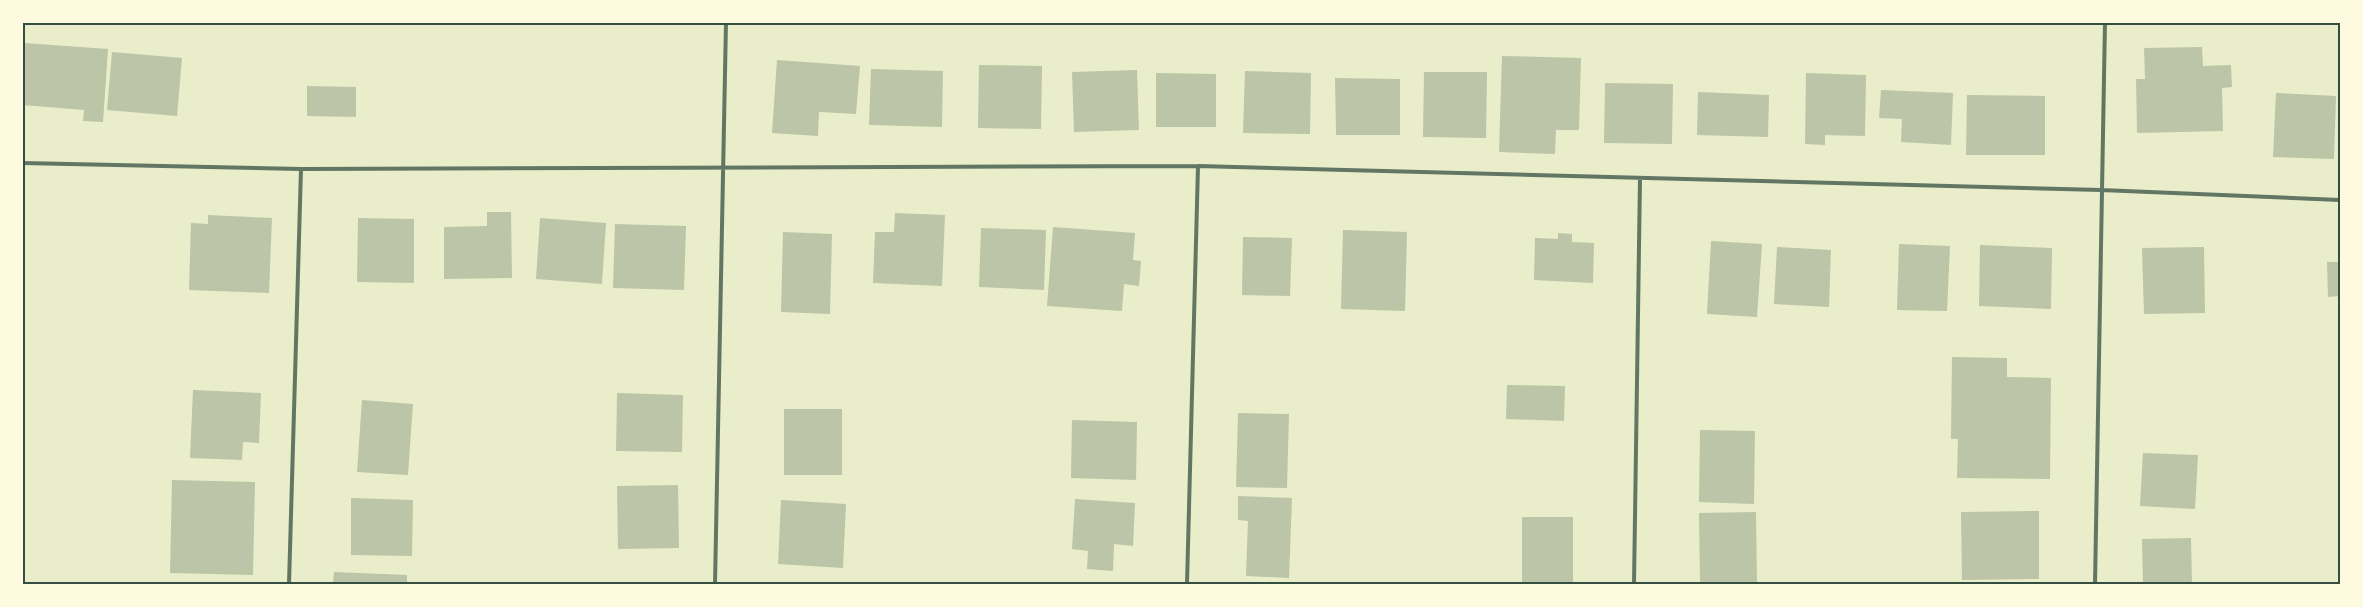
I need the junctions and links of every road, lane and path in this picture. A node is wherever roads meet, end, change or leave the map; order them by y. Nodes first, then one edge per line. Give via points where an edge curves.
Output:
1 (726, 22) edge
2 (2105, 22) edge
3 (22, 163) edge
4 (1198, 166) junction
5 (723, 168) junction
6 (301, 169) junction
7 (1640, 179) junction
8 (2101, 190) junction
9 (2340, 200) edge
10 (289, 584) edge
11 (715, 584) edge
12 (1187, 584) edge
13 (1634, 584) edge
14 (2095, 584) edge

1 - 5 lane
2 - 8 lane
3 - 6 lane
4 - 5 lane
4 - 7 lane
4 - 12 lane
5 - 6 lane
5 - 11 lane
6 - 10 lane
7 - 8 lane
7 - 13 lane
8 - 9 lane
8 - 14 lane

